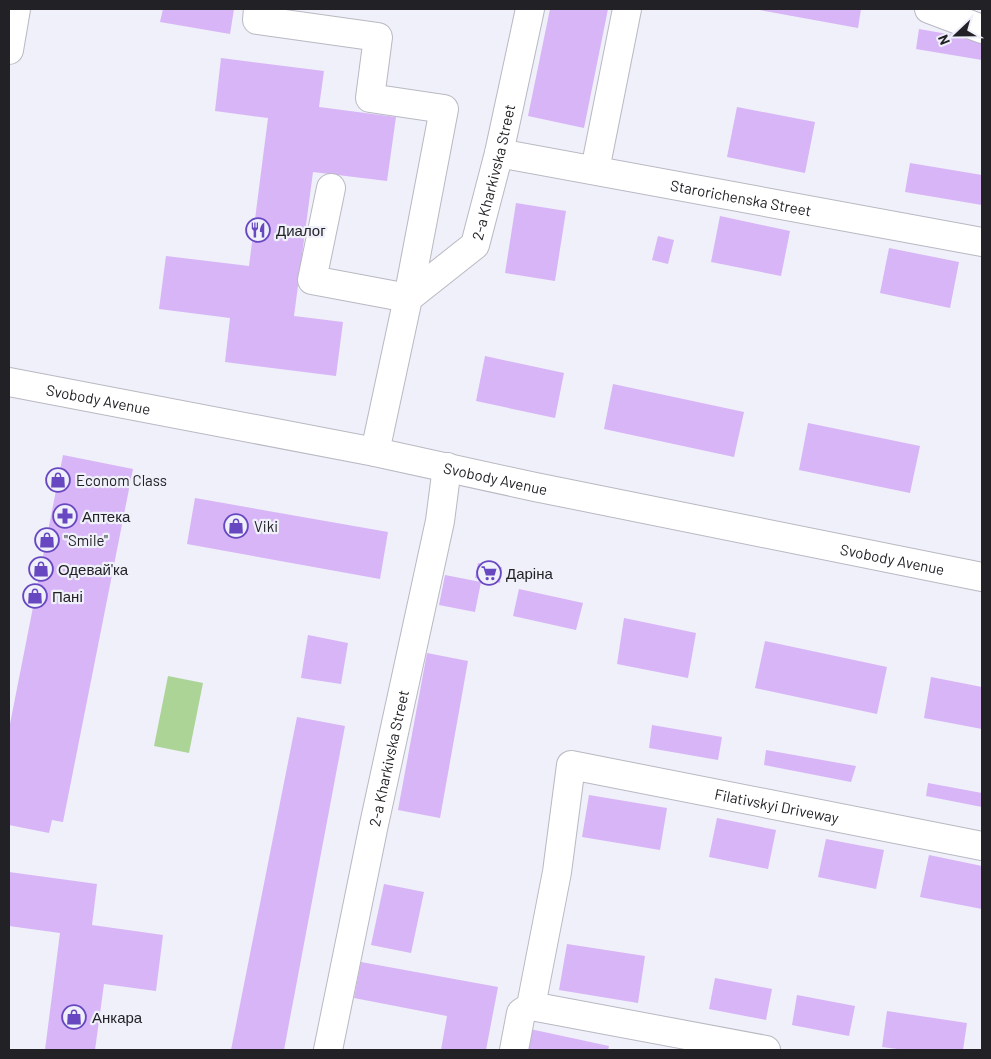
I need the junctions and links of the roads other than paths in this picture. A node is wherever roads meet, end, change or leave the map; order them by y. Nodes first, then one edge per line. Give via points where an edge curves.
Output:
1 (16, 9) edge
2 (258, 9) edge
3 (530, 9) edge
4 (627, 9) edge
5 (929, 9) edge
6 (982, 29) edge
7 (9, 50) edge
8 (499, 152) junction
9 (595, 170) junction
10 (331, 188) dead end
11 (982, 242) edge
12 (408, 298) junction
13 (9, 382) edge
14 (375, 452) junction
15 (447, 467) junction
16 (982, 577) edge
17 (982, 846) edge
18 (531, 1006) junction
19 (328, 1050) edge
20 (514, 1050) edge
21 (766, 1050) edge

1 - 7 street
2 - 12 street via 257,20 378,38 370,98 444,109
3 - 8 street, 2-a Kharkivska Street
4 - 9 street
5 - 6 street
8 - 9 street, Starorichenska Street
8 - 12 street, 2-a Kharkivska Street via 475,245
9 - 11 street, Starorichenska Street
10 - 12 street via 312,280
12 - 14 street
13 - 14 street, Svobody Avenue
14 - 15 street, Svobody Avenue
15 - 16 street, Svobody Avenue
15 - 19 street, 2-a Kharkivska Street via 440,521
17 - 18 street, Filativskyi Driveway via 571,765 557,872
18 - 20 street via 521,1013
18 - 21 street

